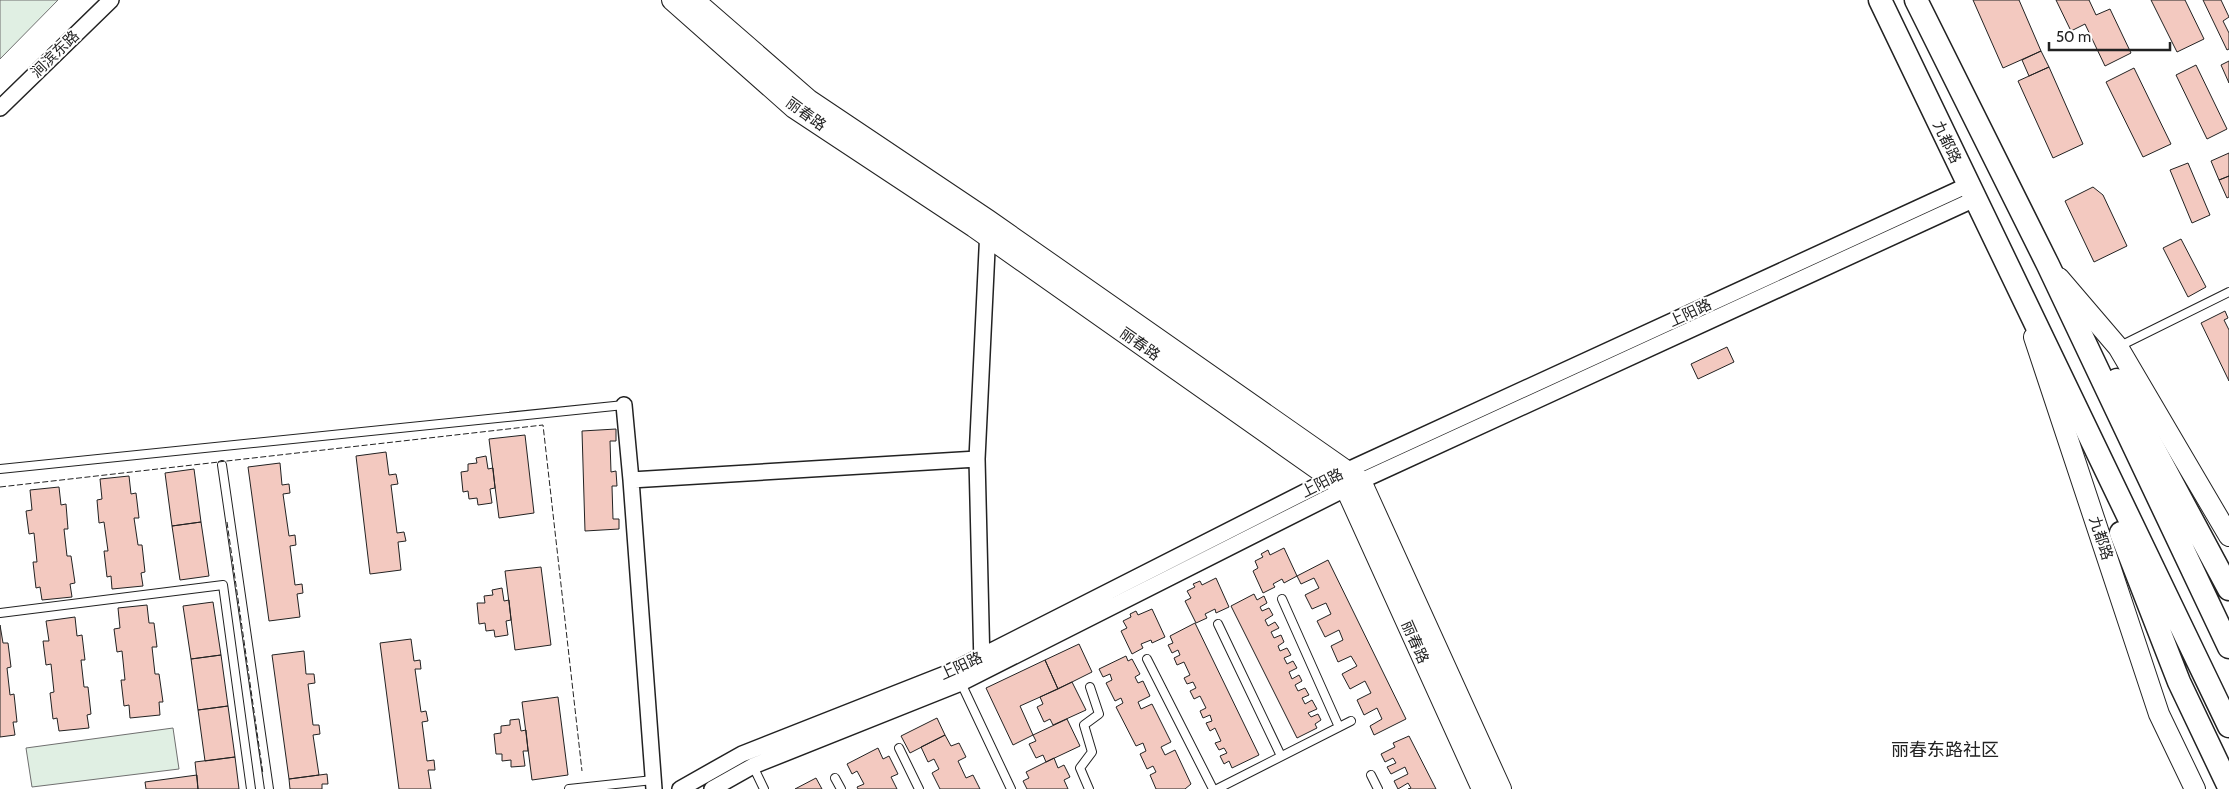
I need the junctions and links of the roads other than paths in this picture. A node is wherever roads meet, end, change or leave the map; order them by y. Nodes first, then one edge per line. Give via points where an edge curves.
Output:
1 (111, 0) edge
2 (672, 0) edge
3 (694, 0) edge
4 (1880, 0) edge
5 (1916, 0) edge
6 (0, 108) edge
7 (1971, 192) junction
8 (988, 228) junction
9 (2048, 265) junction
10 (2016, 283) junction
11 (2229, 292) edge
12 (2118, 347) junction
13 (2053, 361) junction
14 (624, 405) joint
15 (977, 459) junction
16 (222, 465) dead end
17 (0, 469) edge
18 (631, 480) junction
19 (1346, 480) junction
20 (2229, 536) edge
21 (2229, 589) edge
22 (1282, 599) dead end
23 (0, 613) edge
24 (1218, 624) dead end
25 (2229, 647) edge
26 (982, 656) junction
27 (1147, 659) dead end
28 (982, 673) junction
29 (961, 683) junction
30 (1090, 687) dead end
31 (1351, 721) dead end
32 (2229, 726) edge
33 (1339, 727) junction
34 (899, 748) dead end
35 (1281, 756) junction
36 (753, 766) junction
37 (1371, 775) dead end
38 (835, 778) dead end
39 (654, 785) edge
40 (2229, 787) edge
41 (251, 789) edge
42 (269, 789) edge
43 (569, 789) edge
44 (680, 789) edge
45 (712, 789) edge
46 (764, 789) edge
47 (841, 789) edge
48 (919, 789) edge
49 (1011, 789) edge
50 (1089, 789) edge
51 (1213, 789) edge
52 (1217, 789) edge
53 (1378, 789) edge
54 (1482, 789) edge
55 (1501, 789) edge
56 (2195, 789) edge

1 - 6 street, 涧滨东路
2 - 8 main road, 丽春路 via 794,108
3 - 8 main road, 丽春路 via 809,100
4 - 7 main road, 九都路
5 - 9 main road
7 - 10 main road, 九都路
7 - 19 street, 上阳路
8 - 15 street
8 - 19 main road, 丽春路
9 - 12 main road
9 - 21 main road via 2134,408
9 - 25 main road
10 - 13 main road, 九都路
10 - 56 main road, 九都路 via 2160,714
11 - 12 lane
12 - 20 main road
13 - 32 main road, 九都路
13 - 40 main road via 2179,682
14 - 17 lane
14 - 18 street
15 - 18 street
15 - 26 street
16 - 42 lane
18 - 39 street
19 - 26 street, 上阳路
19 - 28 street, 上阳路
19 - 54 main road, 丽春路
19 - 55 main road, 丽春路
22 - 33 lane
23 - 41 lane via 223,585
24 - 35 lane
26 - 28 street
26 - 44 street, 上阳路 via 950,672 742,754
27 - 51 lane
28 - 29 street, 上阳路
29 - 36 street, 上阳路
29 - 49 lane
30 - 50 lane via 1099,714 1084,726 1092,752 1080,768
31 - 33 lane
33 - 35 lane
34 - 48 lane
35 - 52 lane
36 - 45 street, 上阳路
36 - 46 lane
37 - 53 lane
38 - 47 lane
39 - 43 lane

